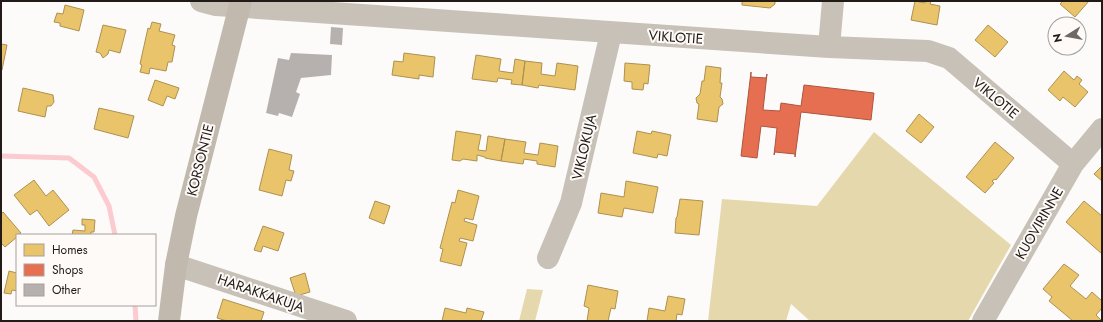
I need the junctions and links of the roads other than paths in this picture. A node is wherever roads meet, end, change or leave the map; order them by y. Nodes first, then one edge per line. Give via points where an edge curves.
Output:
1 (201, 1) edge
2 (833, 1) edge
3 (241, 4) edge
4 (611, 33) junction
5 (829, 47) junction
6 (1102, 129) edge
7 (1073, 164) junction
8 (548, 258) dead end
9 (176, 265) junction
10 (169, 321) edge
11 (346, 321) edge
12 (983, 321) edge

1 - 3 street, VIKLOTIE
2 - 5 street
3 - 4 street, VIKLOTIE
3 - 9 main road, KORSONTIE
4 - 5 street, VIKLOTIE
4 - 8 street, VIKLOKUJA via 571,203
5 - 7 street, VIKLOTIE via 928,51 949,58
6 - 7 street, KUOVIRINNE
7 - 12 street, KUOVIRINNE
9 - 10 main road, KORSONTIE
9 - 11 street, HARAKKAKUJA

